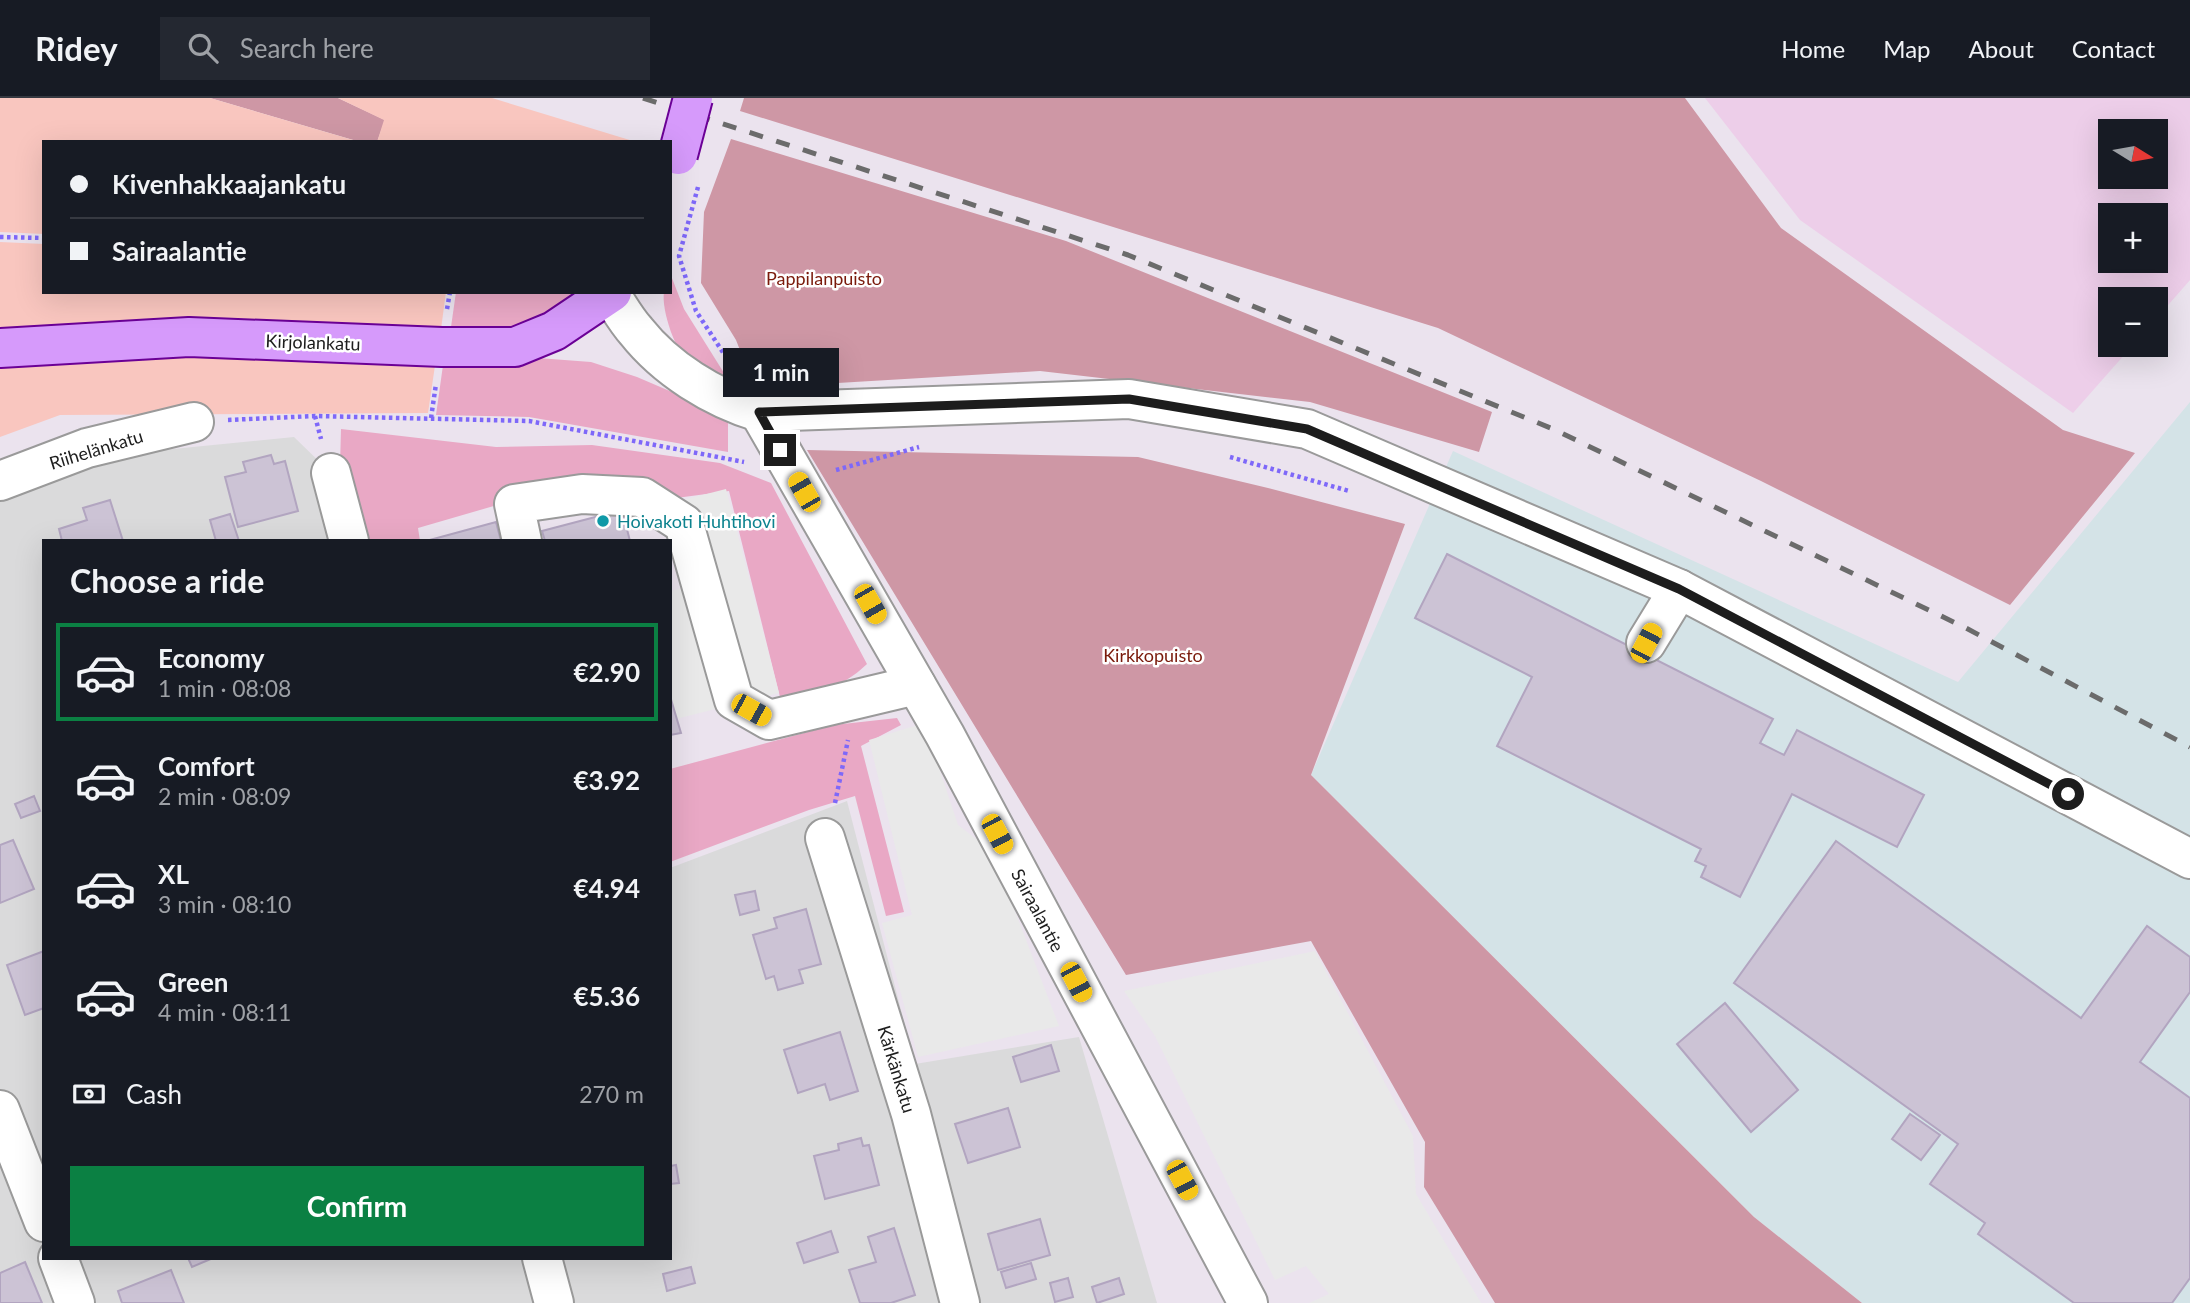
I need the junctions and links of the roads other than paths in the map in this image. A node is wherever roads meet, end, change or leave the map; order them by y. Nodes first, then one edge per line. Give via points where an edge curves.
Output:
1 (693, 98) edge
2 (682, 169) edge
3 (610, 294) edge
4 (612, 294) edge
5 (0, 348) edge
6 (747, 408) junction
7 (194, 422) road end
8 (331, 472) dead end
9 (0, 481) edge
10 (348, 539) edge
11 (522, 539) edge
12 (1679, 589) junction
13 (1646, 643) dead end
14 (916, 685) junction
15 (825, 838) road end
16 (2190, 859) edge
17 (0, 1110) edge
18 (42, 1217) edge
19 (59, 1260) edge
20 (543, 1260) edge
21 (75, 1303) edge
22 (554, 1303) edge
23 (960, 1303) edge
24 (1248, 1303) edge

1 - 2 main road, bridge
3 - 5 main road, Kirjolankatu via 554,331 515,347 189,337
4 - 6 street via 636,332 664,359 695,382
6 - 12 street via 1129,399 1307,429
6 - 14 street, Sairaalantie via 791,469
7 - 9 street, Riihelänkatu via 87,448
8 - 10 street
11 - 14 street via 514,504 582,494 642,497 684,524 734,700 769,720
12 - 13 street
12 - 16 street
14 - 24 street, Sairaalantie
15 - 23 street, Kärkänkatu via 911,1114
17 - 18 street
19 - 21 street
20 - 22 street

